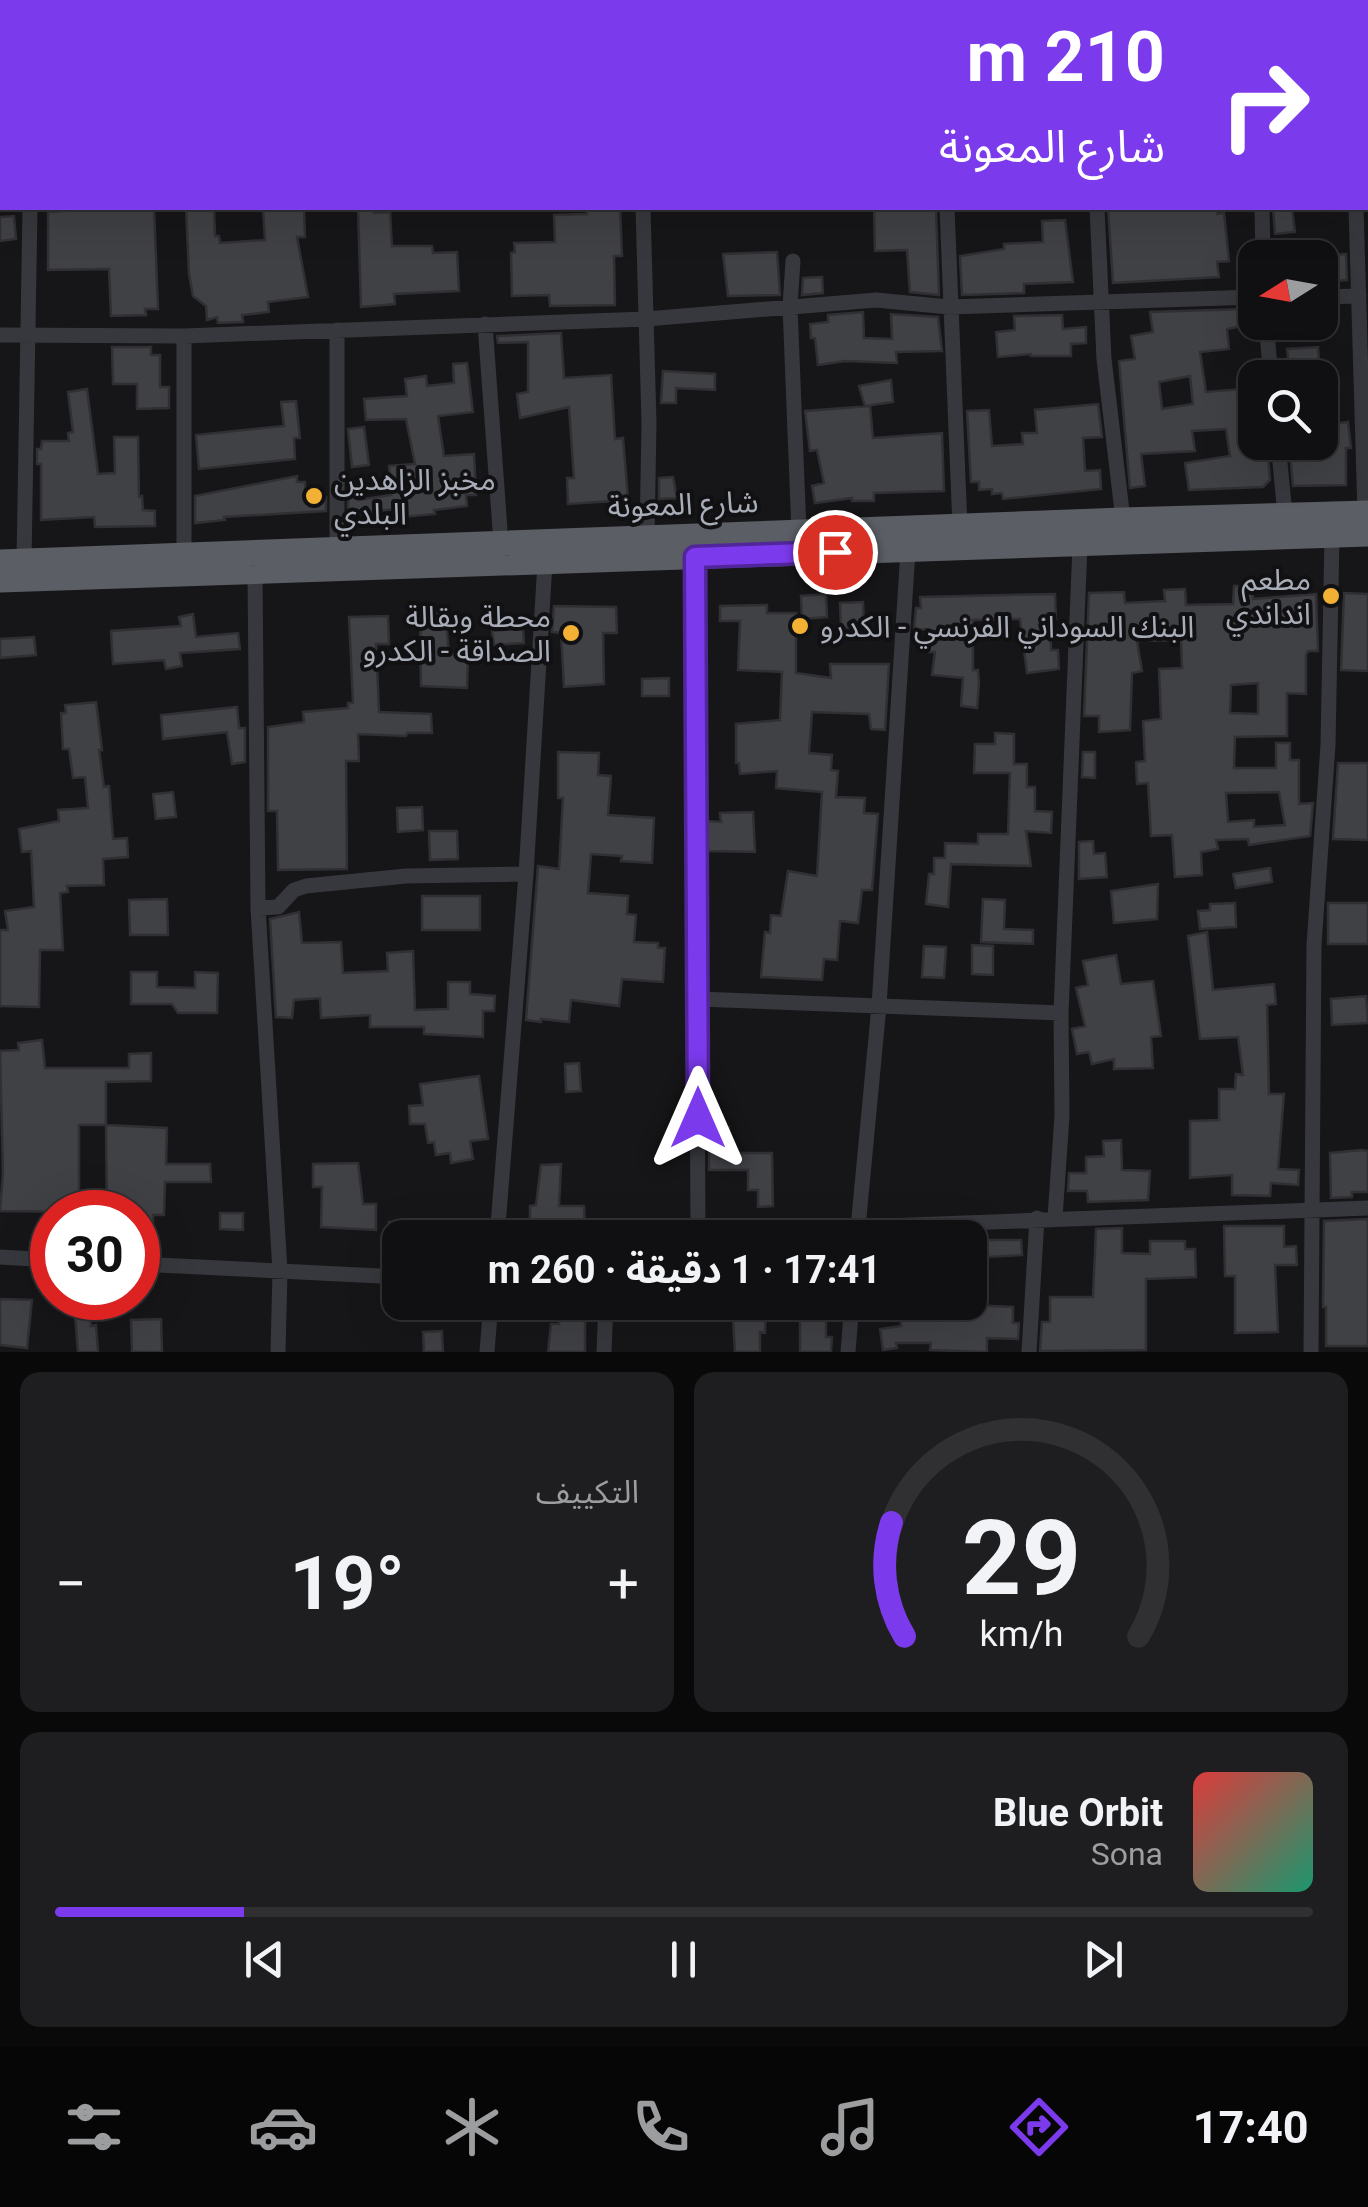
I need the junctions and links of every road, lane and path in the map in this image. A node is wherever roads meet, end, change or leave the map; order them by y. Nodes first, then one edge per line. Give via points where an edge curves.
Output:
1 (30, 210) edge
2 (642, 210) edge
3 (947, 210) edge
4 (1097, 210) edge
5 (1262, 210) edge
6 (1356, 210) edge
7 (1263, 240) edge
8 (793, 261) dead end
9 (1359, 296) junction
10 (1338, 297) edge
11 (1238, 298) edge
12 (1100, 303) junction
13 (790, 306) junction
14 (949, 306) junction
15 (646, 319) junction
16 (485, 324) junction
17 (337, 330) junction
18 (0, 334) edge
19 (27, 335) junction
20 (184, 336) junction
21 (1280, 460) edge
22 (1285, 515) junction
23 (1123, 520) junction
24 (1367, 520) edge
25 (960, 527) junction
26 (800, 532) junction
27 (1332, 535) junction
28 (647, 538) junction
29 (501, 543) junction
30 (1080, 545) junction
31 (337, 550) junction
32 (908, 550) junction
33 (184, 554) junction
34 (412, 557) junction
35 (695, 557) junction
36 (12, 562) edge
37 (545, 563) junction
38 (255, 573) junction
39 (0, 580) edge
40 (526, 874) junction
41 (258, 908) junction
42 (698, 999) junction
43 (879, 1006) junction
44 (1061, 1013) junction
45 (1368, 1208) edge
46 (1312, 1210) junction
47 (1037, 1218) junction
48 (1055, 1218) junction
49 (498, 1220) edge
50 (698, 1220) edge
51 (858, 1220) edge
52 (987, 1222) edge
53 (0, 1257) edge
54 (30, 1259) edge
55 (160, 1265) edge
56 (280, 1271) junction
57 (382, 1276) edge
58 (490, 1320) edge
59 (605, 1320) edge
60 (851, 1320) edge
61 (278, 1352) edge
62 (487, 1352) edge
63 (604, 1352) edge
64 (848, 1352) edge
65 (1030, 1352) edge
66 (1311, 1352) edge

1 - 19 street
2 - 15 street
3 - 14 street
4 - 12 street
5 - 7 street
6 - 9 street
8 - 13 street
9 - 10 street
9 - 24 street
11 - 12 street
12 - 14 street
12 - 23 street
13 - 14 street via 876,300
13 - 15 street
13 - 26 street
14 - 25 street
15 - 16 street
15 - 28 street
16 - 17 street
16 - 29 street
17 - 20 street
17 - 31 street
18 - 19 street
19 - 20 street
19 - 36 street
20 - 33 street
21 - 22 street
22 - 23 highway, شارع المعونة
22 - 24 highway, شارع المعونة
23 - 25 highway, شارع المعونة
24 - 27 highway, شارع المعونة
25 - 26 highway, شارع المعونة
26 - 28 highway, شارع المعونة
27 - 30 highway, شارع المعونة
27 - 46 street via 1328,745 1314,945
28 - 29 highway, شارع المعونة
29 - 34 highway, شارع المعونة
30 - 32 highway, شارع المعونة
30 - 44 street
31 - 33 highway, شارع المعونة
31 - 34 highway, شارع المعونة
32 - 35 highway, شارع المعونة
32 - 43 street
33 - 36 highway, شارع المعونة
34 - 37 highway, شارع المعونة
34 - 38 highway, شارع المعونة
35 - 37 highway, شارع المعونة
35 - 42 street
37 - 40 street
38 - 39 highway, شارع المعونة
38 - 41 street
40 - 41 street via 306,886 278,907
40 - 49 street
41 - 56 street
42 - 43 street
42 - 50 street
43 - 44 street
43 - 51 street
44 - 48 street
45 - 46 street
46 - 48 street
46 - 66 street
47 - 48 street
47 - 52 street
47 - 65 street
53 - 54 street
55 - 56 street
56 - 57 street
56 - 61 street
58 - 62 street
59 - 63 street
60 - 64 street

